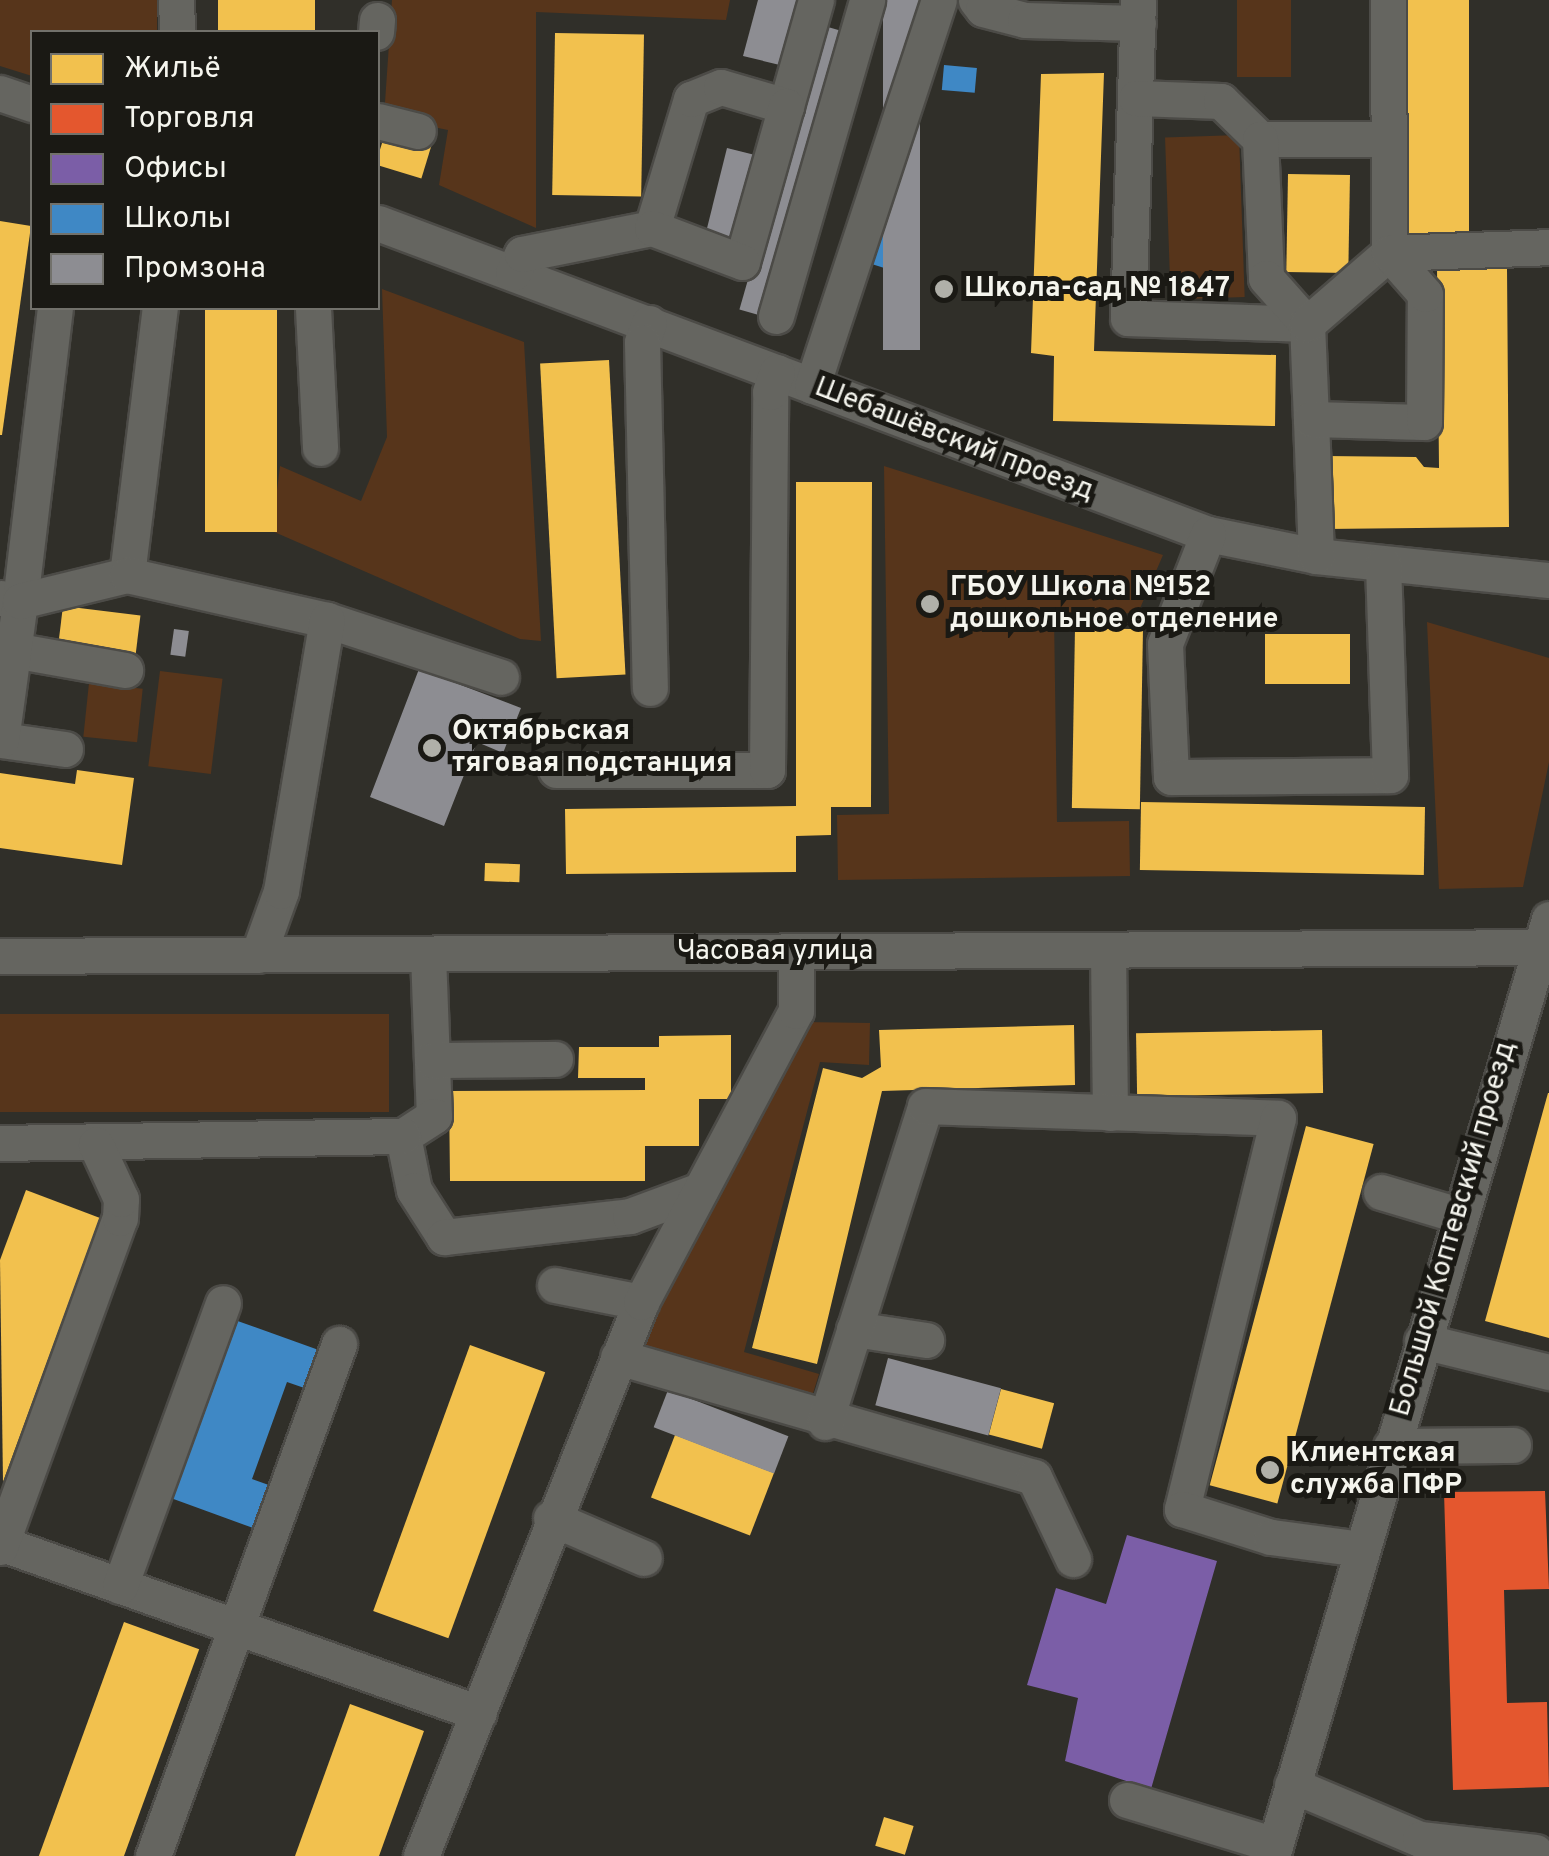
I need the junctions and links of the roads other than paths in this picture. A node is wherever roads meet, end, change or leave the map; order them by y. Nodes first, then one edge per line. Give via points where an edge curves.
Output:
1 (176, 0) edge
2 (816, 0) edge
3 (867, 0) edge
4 (938, 0) edge
5 (976, 0) edge
6 (1388, 0) edge
7 (1138, 12) edge
8 (177, 30) edge
9 (0, 93) edge
10 (1136, 98) junction
11 (30, 103) edge
12 (786, 106) junction
13 (380, 121) edge
14 (418, 130) dead end
15 (1260, 139) junction
16 (1388, 139) junction
17 (380, 224) edge
18 (652, 228) junction
19 (1549, 247) edge
20 (1389, 253) junction
21 (513, 273) junction
22 (55, 310) edge
23 (160, 310) edge
24 (312, 310) edge
25 (776, 316) dead end
26 (649, 323) junction
27 (1307, 324) junction
28 (777, 372) junction
29 (812, 386) junction
30 (1311, 419) junction
31 (320, 448) dead end
32 (1208, 534) junction
33 (1316, 556) junction
34 (1383, 564) junction
35 (127, 574) junction
36 (1549, 580) edge
37 (10, 599) edge
38 (326, 620) junction
39 (13, 650) junction
40 (125, 670) dead end
41 (501, 676) dead end
42 (650, 688) dead end
43 (66, 749) dead end
44 (556, 770) dead end
45 (1544, 938) edge
46 (1108, 951) junction
47 (796, 952) junction
48 (428, 954) junction
49 (258, 955) junction
50 (0, 956) edge
51 (555, 1059) dead end
52 (432, 1060) junction
53 (1110, 1113) junction
54 (403, 1136) junction
55 (0, 1143) edge
56 (96, 1145) junction
57 (700, 1190) junction
58 (1380, 1192) dead end
59 (1458, 1215) junction
60 (555, 1286) dead end
61 (640, 1302) junction
62 (224, 1303) dead end
63 (854, 1330) junction
64 (926, 1340) dead end
65 (1422, 1340) junction
66 (339, 1344) dead end
67 (618, 1356) junction
68 (1549, 1372) edge
69 (825, 1422) junction
70 (1391, 1446) junction
71 (1512, 1446) dead end
72 (551, 1518) junction
73 (0, 1544) edge
74 (1361, 1549) junction
75 (644, 1558) dead end
76 (1074, 1559) dead end
77 (120, 1586) junction
78 (238, 1628) junction
79 (480, 1713) junction
80 (1292, 1785) junction
81 (1127, 1800) dead end
82 (1274, 1850) edge
83 (1535, 1852) dead end
84 (153, 1856) edge
85 (421, 1856) edge

1 - 8 street
2 - 12 street
3 - 25 street
4 - 29 street
5 - 7 street via 983,9 1025,20
6 - 16 street
7 - 10 street
9 - 11 street
10 - 15 street via 1221,101
10 - 27 street via 1128,318
12 - 18 street via 721,87 690,99
12 - 18 street via 742,262
13 - 14 street
15 - 16 street
15 - 27 street via 1266,278
16 - 20 street
17 - 21 street, Шебашёвский проезд
18 - 21 street via 522,254
19 - 20 street
20 - 27 street
20 - 30 street via 1424,294 1424,422
21 - 26 street, Шебашёвский проезд
22 - 37 street
23 - 35 street
24 - 31 street
26 - 28 street, Шебашёвский проезд
26 - 42 street via 642,342
27 - 30 street
28 - 29 street, Шебашёвский проезд
28 - 44 street via 770,392 767,770
29 - 32 street, Шебашёвский проезд
30 - 33 street
32 - 33 street, Шебашёвский проезд
32 - 34 street via 1166,644 1171,778 1390,775
33 - 34 street, Шебашёвский проезд
34 - 36 street, Шебашёвский проезд
35 - 37 street
35 - 38 street
37 - 39 street
38 - 41 street
38 - 49 street via 281,891
39 - 40 street
39 - 43 street via 1,740
45 - 46 street, Часовая улица
45 - 59 street, Большой Коптевский проезд
46 - 47 street, Часовая улица
46 - 53 street
47 - 48 street, Часовая улица
47 - 57 street via 796,1011
48 - 49 street, Часовая улица
48 - 52 street
49 - 50 street, Часовая улица
51 - 52 street
52 - 54 street via 434,1116
53 - 63 street via 925,1106
53 - 74 street via 1278,1118 1182,1509 1270,1537
54 - 56 street
54 - 57 street via 414,1190 444,1236 630,1216
55 - 56 street
56 - 73 street via 121,1199 120,1218
57 - 61 street
58 - 59 street
59 - 65 street, Большой Коптевский проезд
60 - 61 street
61 - 67 street
62 - 77 street
63 - 64 street
63 - 69 street
65 - 68 street
65 - 70 street, Большой Коптевский проезд
66 - 78 street
67 - 69 street
67 - 72 street
69 - 76 street via 1034,1477
70 - 71 street
70 - 74 street, Большой Коптевский проезд
72 - 75 street
72 - 79 street
73 - 77 street
74 - 80 street, Большой Коптевский проезд
77 - 78 street
78 - 79 street
78 - 84 street
79 - 85 street
80 - 82 street, Большой Коптевский проезд
80 - 83 street via 1420,1840
81 - 82 street

